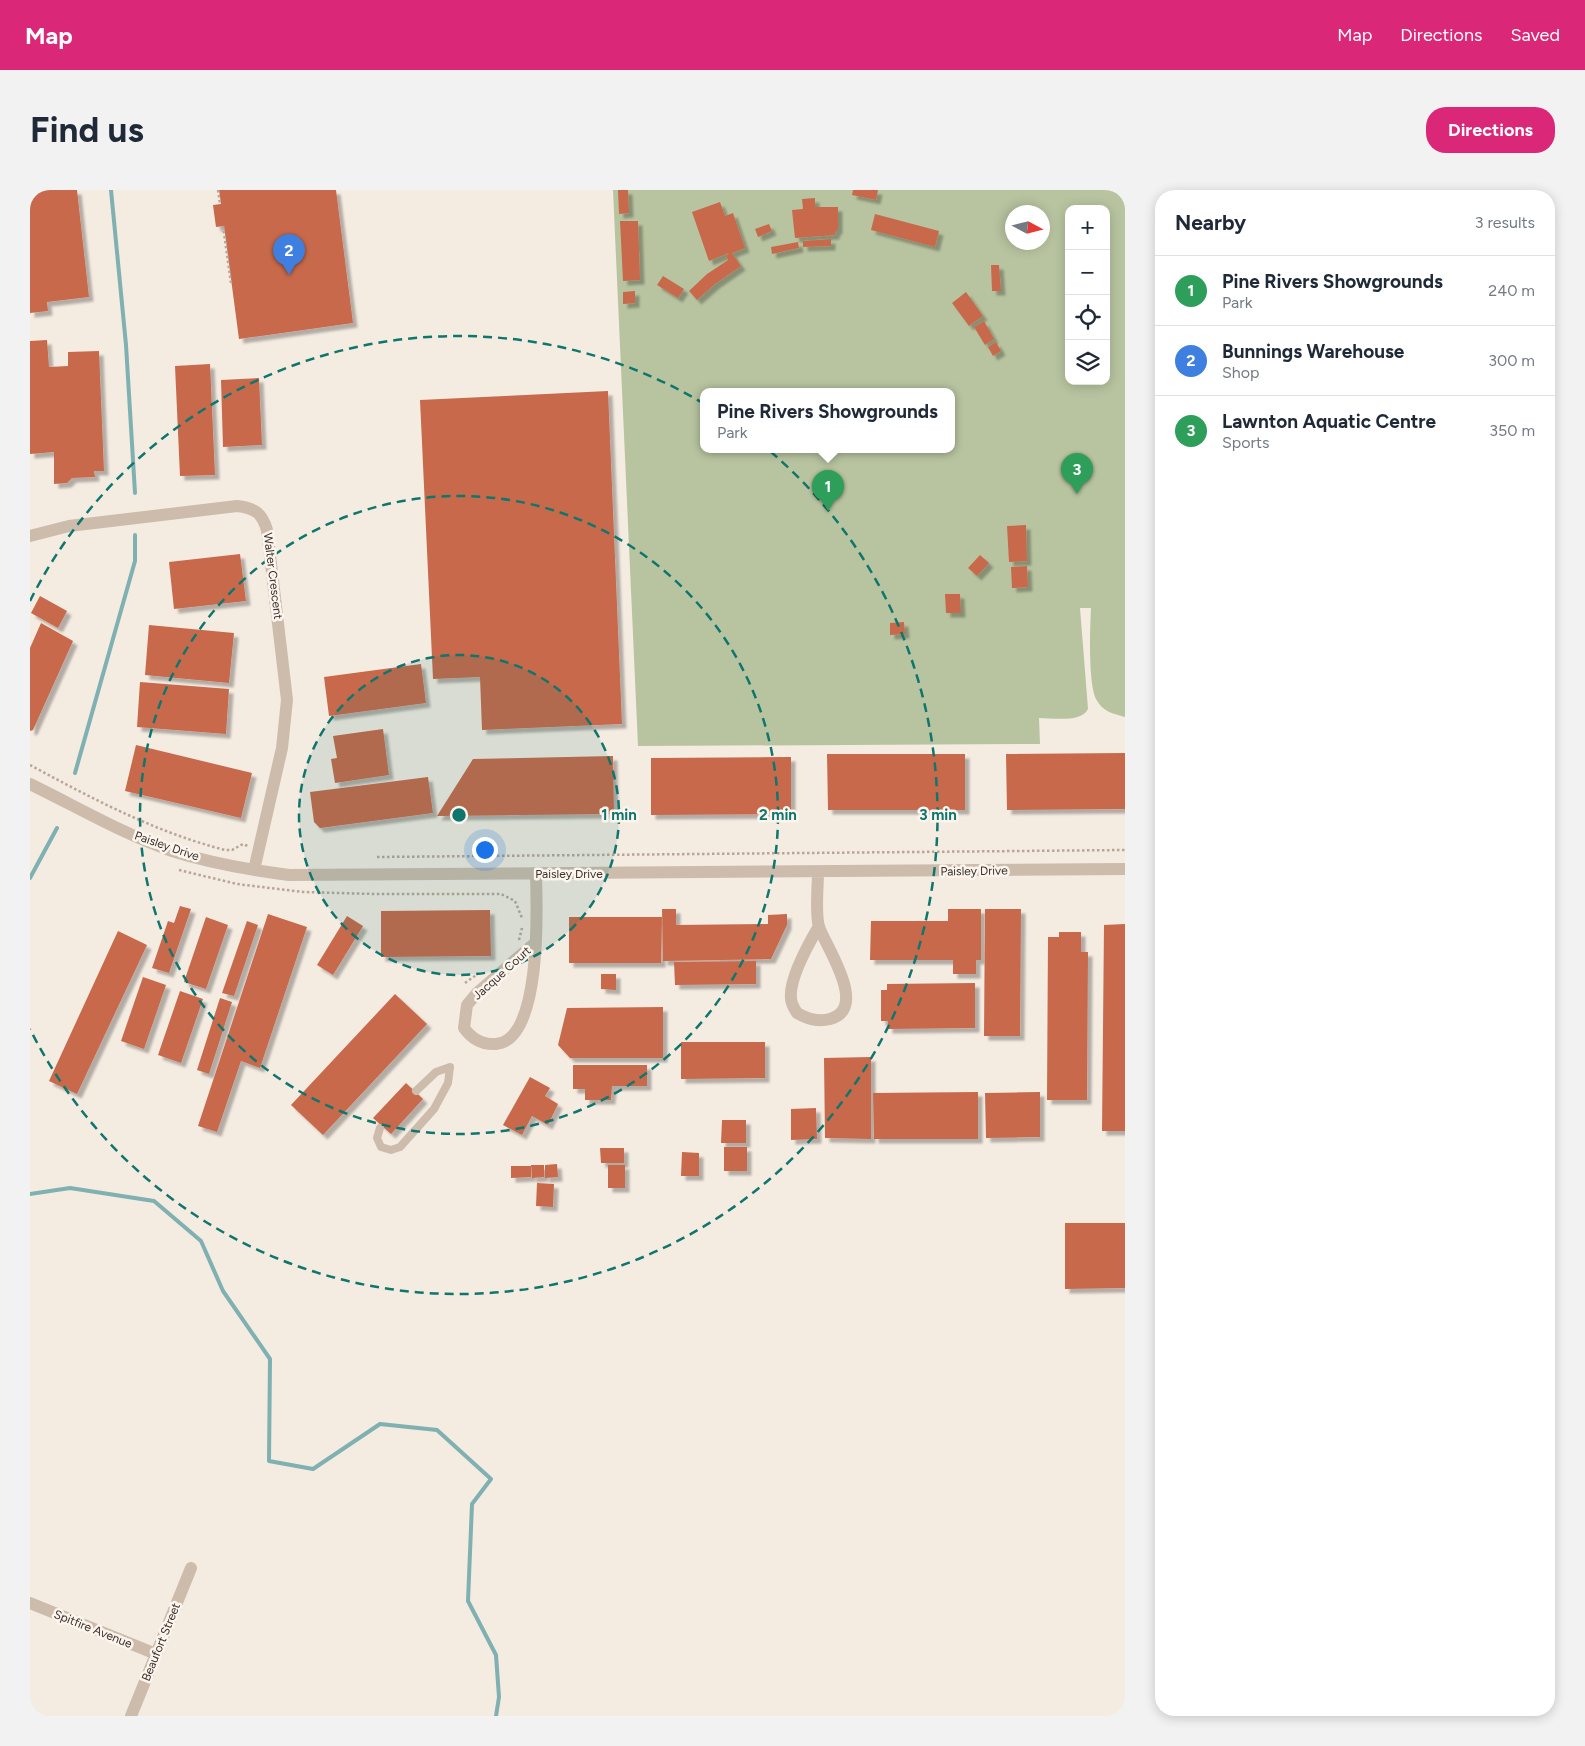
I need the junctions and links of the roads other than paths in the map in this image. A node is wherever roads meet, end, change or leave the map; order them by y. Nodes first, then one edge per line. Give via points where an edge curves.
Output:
1 (30, 536) edge
2 (30, 784) edge
3 (1125, 869) edge
4 (254, 870) junction
5 (818, 872) junction
6 (536, 874) junction
7 (819, 926) junction
8 (535, 943) junction
9 (416, 1091) dead end
10 (380, 1128) dead end
11 (191, 1568) dead end
12 (30, 1603) edge
13 (156, 1654) junction
14 (131, 1716) edge

1 - 4 street, Walter Crescent via 69,526 237,506 258,511 263,517 288,700 282,748
2 - 4 street, Paisley Drive via 138,838 173,851
3 - 5 street, Paisley Drive
4 - 6 street, Paisley Drive via 326,876
5 - 6 street, Paisley Drive
5 - 7 street
6 - 8 street, Jacque Court
7 - 7 street via 843,979 847,1000 833,1018 814,1020 797,1012 790,998 809,942
8 - 8 street, Jacque Court via 528,1002 520,1028 500,1044 478,1042 464,1028 467,1005 487,983
9 - 10 lane via 436,1072 450,1067 444,1093 400,1147 391,1150 381,1147 377,1138
11 - 13 street, Beaufort Street
12 - 13 street, Spitfire Avenue
13 - 14 street, Beaufort Street

